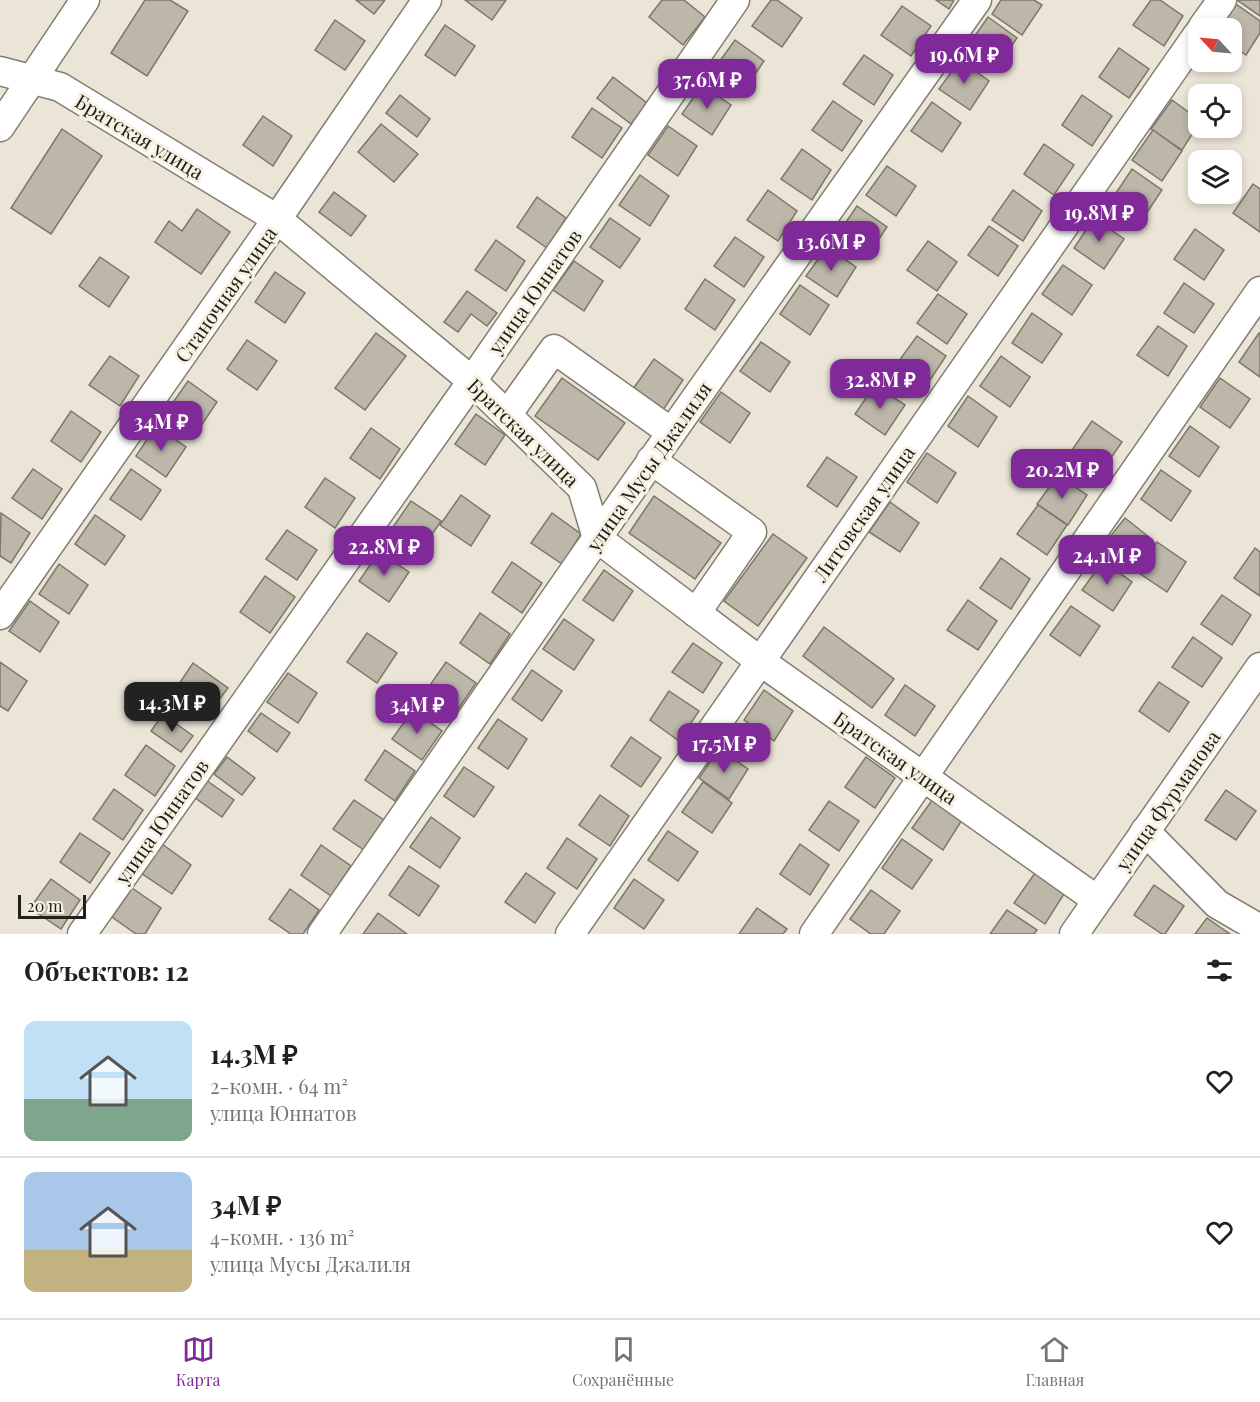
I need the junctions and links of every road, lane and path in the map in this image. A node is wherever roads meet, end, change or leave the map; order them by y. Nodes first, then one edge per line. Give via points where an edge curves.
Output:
1 (85, 0) edge
2 (427, 0) edge
3 (735, 0) edge
4 (976, 0) edge
5 (1222, 0) edge
6 (1209, 18) edge
7 (1188, 47) edge
8 (0, 70) edge
9 (33, 80) junction
10 (0, 128) edge
11 (277, 219) junction
12 (1260, 291) edge
13 (472, 381) junction
14 (507, 415) junction
15 (671, 432) junction
16 (651, 460) junction
17 (597, 538) junction
18 (696, 613) junction
19 (0, 615) edge
20 (760, 661) junction
21 (1260, 667) edge
22 (924, 776) junction
23 (1145, 831) junction
24 (1097, 900) junction
25 (1260, 929) edge
26 (82, 934) edge
27 (322, 934) edge
28 (570, 934) edge
29 (814, 934) edge
30 (1074, 934) edge

1 - 9 street
2 - 11 street, Станочная улица
3 - 13 street, улица Юннатов
4 - 15 street, улица Мусы Джалиля
5 - 6 street
7 - 20 street, Литовская улица
8 - 9 street, Братская улица
9 - 10 street
9 - 11 street, Братская улица via 60,87
11 - 13 street, Братская улица
11 - 19 street, Станочная улица
12 - 22 street
13 - 14 street, Братская улица
13 - 26 street, улица Юннатов
14 - 15 street via 554,349
14 - 17 street, Братская улица via 582,488
15 - 16 street, улица Мусы Джалиля
16 - 17 street, улица Мусы Джалиля
16 - 18 street via 752,532
17 - 18 street, Братская улица
17 - 27 street, улица Мусы Джалиля
18 - 20 street, Братская улица
20 - 22 street, Братская улица
20 - 28 street, Литовская улица
21 - 23 street, улица Фурманова
22 - 24 street, Братская улица
22 - 29 street
23 - 24 street, улица Фурманова
23 - 25 street via 1217,904
24 - 30 street, улица Фурманова

